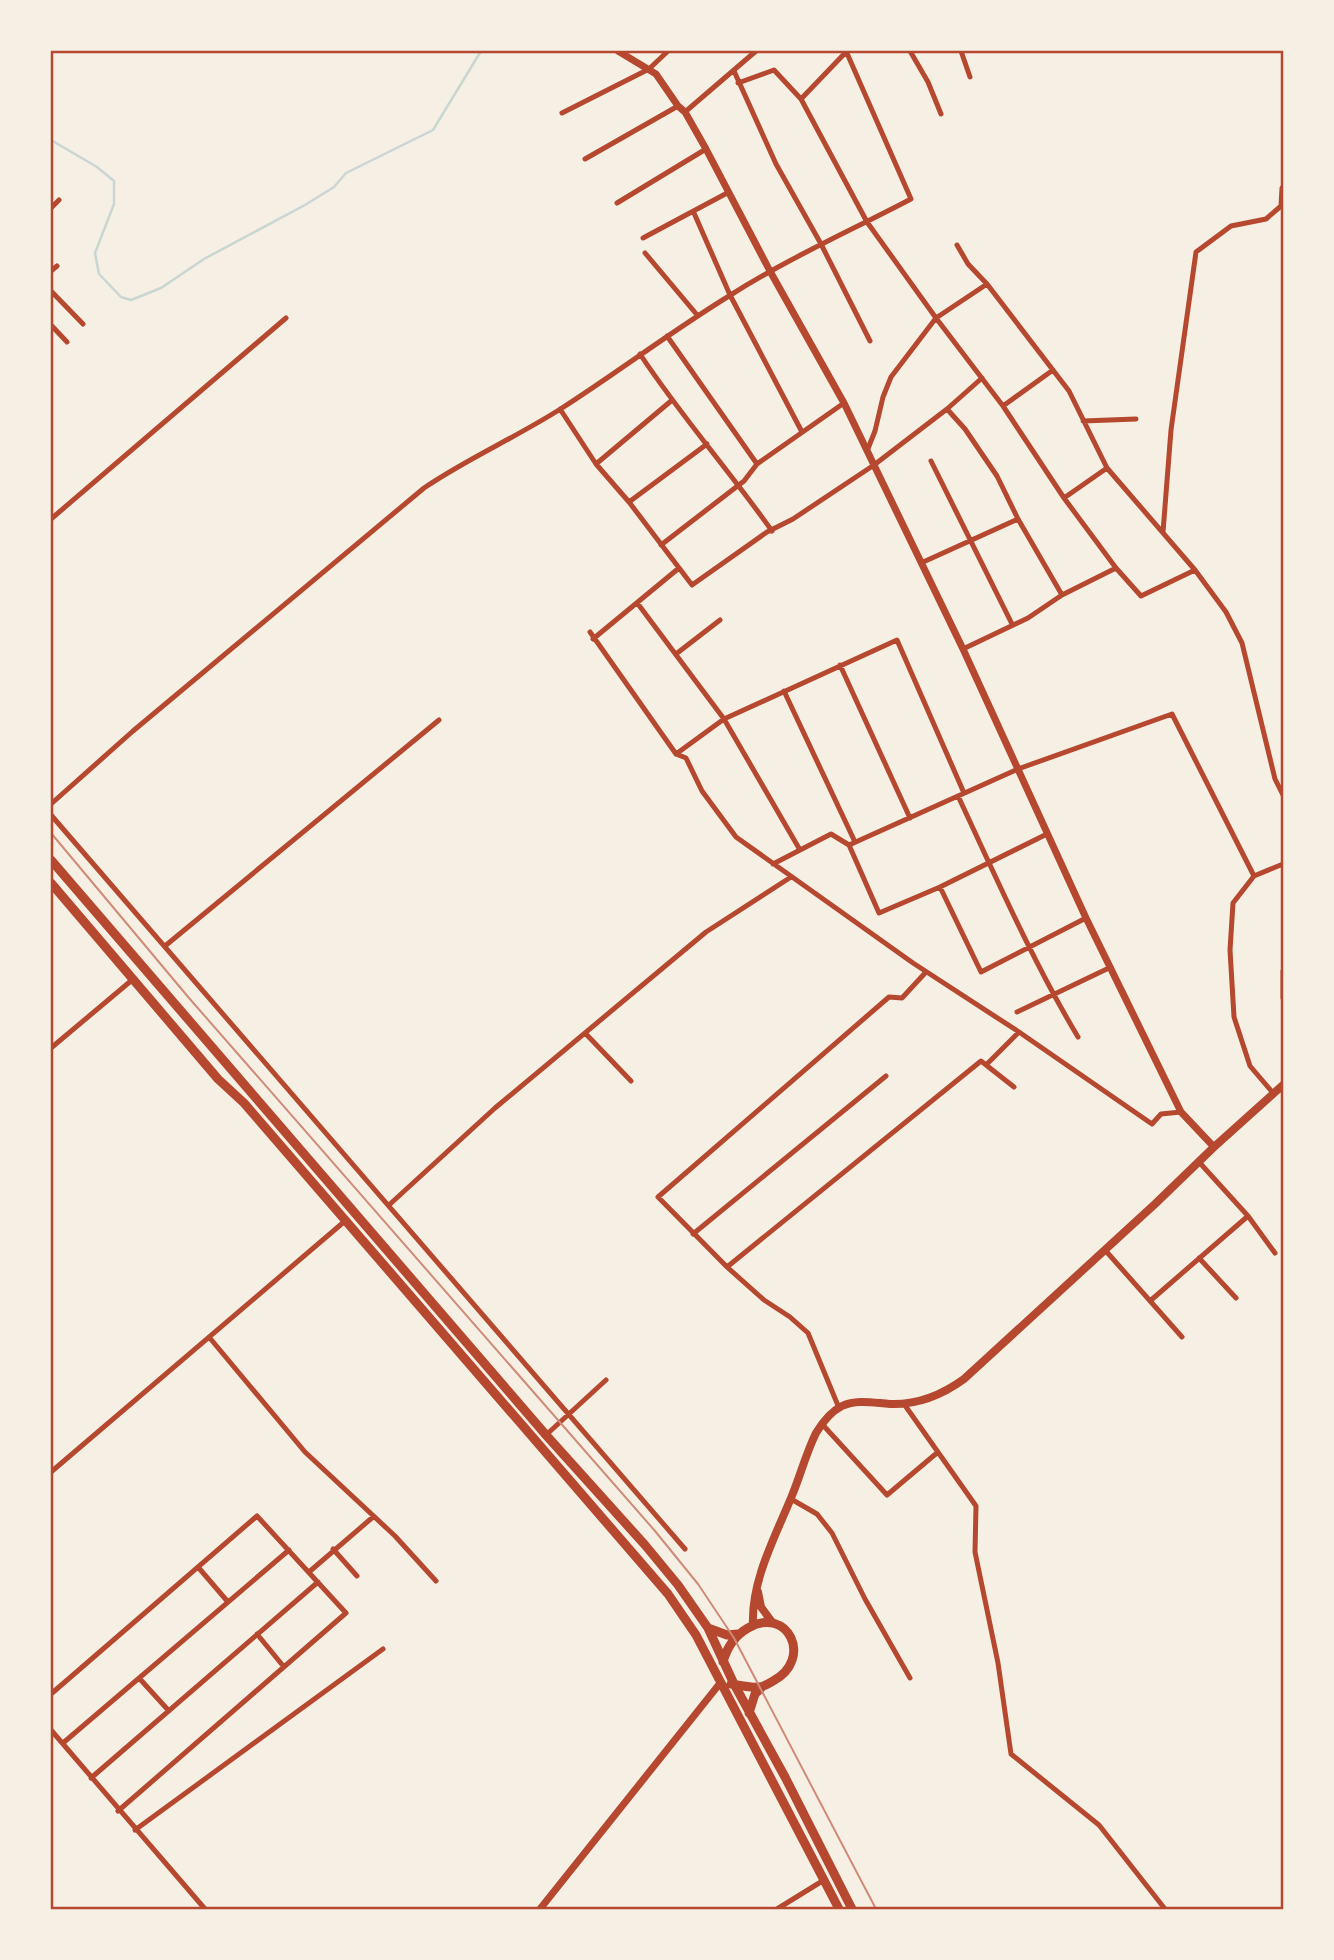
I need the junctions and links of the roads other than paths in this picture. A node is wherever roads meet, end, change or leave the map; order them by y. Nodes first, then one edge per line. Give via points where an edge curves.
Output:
1 (618, 51) edge
2 (668, 51) edge
3 (756, 51) edge
4 (846, 51) edge
5 (910, 51) edge
6 (961, 51) edge
7 (649, 69) junction
8 (734, 71) junction
9 (970, 77) dead end
10 (738, 83) junction
11 (801, 99) junction
12 (678, 106) junction
13 (685, 112) junction
14 (562, 113) dead end
15 (941, 114) dead end
16 (706, 149) junction
17 (584, 159) dead end
18 (1282, 188) edge
19 (729, 192) junction
20 (59, 200) dead end
21 (617, 203) dead end
22 (51, 208) edge
23 (694, 213) junction
24 (867, 222) junction
25 (643, 239) dead end
26 (821, 244) junction
27 (957, 245) dead end
28 (645, 253) dead end
29 (57, 266) dead end
30 (51, 271) edge
31 (771, 273) junction
32 (987, 285) junction
33 (51, 291) edge
34 (730, 295) junction
35 (698, 316) junction
36 (286, 318) dead end
37 (936, 318) junction
38 (83, 324) dead end
39 (51, 325) edge
40 (667, 336) junction
41 (870, 341) dead end
42 (66, 342) dead end
43 (640, 354) junction
44 (1053, 370) junction
45 (982, 378) junction
46 (671, 401) junction
47 (844, 403) junction
48 (1003, 406) junction
49 (560, 409) junction
50 (947, 409) junction
51 (1136, 419) dead end
52 (1083, 421) junction
53 (802, 432) junction
54 (707, 444) junction
55 (867, 452) junction
56 (931, 461) dead end
57 (596, 464) junction
58 (757, 464) junction
59 (874, 465) junction
60 (1107, 468) junction
61 (739, 485) junction
62 (1064, 498) junction
63 (629, 502) junction
64 (51, 519) edge
65 (1018, 519) junction
66 (772, 531) junction
67 (1163, 532) junction
68 (969, 540) junction
69 (662, 545) junction
70 (921, 563) junction
71 (679, 568) junction
72 (1116, 568) junction
73 (1195, 570) junction
74 (1062, 595) junction
75 (638, 604) junction
76 (720, 620) dead end
77 (1012, 624) junction
78 (590, 632) dead end
79 (593, 639) junction
80 (963, 649) junction
81 (676, 654) junction
82 (840, 666) junction
83 (784, 691) junction
84 (724, 719) junction
85 (439, 720) dead end
86 (676, 754) junction
87 (1018, 769) junction
88 (964, 793) junction
89 (1283, 795) edge
90 (958, 796) junction
91 (51, 804) edge
92 (51, 815) edge
93 (910, 818) junction
94 (1047, 834) junction
95 (852, 843) junction
96 (800, 850) junction
97 (51, 860) edge
98 (989, 863) junction
99 (774, 864) junction
100 (1283, 864) edge
101 (1254, 876) junction
102 (791, 877) junction
103 (51, 883) edge
104 (940, 887) junction
105 (1086, 918) junction
106 (165, 946) junction
107 (1029, 948) junction
108 (1111, 967) junction
109 (1283, 971) edge
110 (926, 972) junction
111 (132, 979) junction
112 (1053, 995) junction
113 (1283, 995) edge
114 (1017, 1012) dead end
115 (1019, 1032) junction
116 (585, 1033) junction
117 (1078, 1037) dead end
118 (51, 1048) edge
119 (986, 1065) junction
120 (886, 1076) dead end
121 (631, 1081) dead end
122 (1283, 1085) edge
123 (1014, 1087) dead end
124 (1273, 1093) junction
125 (1181, 1112) junction
126 (1214, 1147) junction
127 (1199, 1162) junction
128 (389, 1205) junction
129 (1248, 1216) junction
130 (345, 1221) junction
131 (693, 1234) junction
132 (1105, 1250) junction
133 (1275, 1253) dead end
134 (1199, 1258) junction
135 (727, 1267) junction
136 (1236, 1298) dead end
137 (1150, 1301) junction
138 (209, 1337) junction
139 (1182, 1337) dead end
140 (606, 1380) dead end
141 (904, 1404) junction
142 (839, 1408) junction
143 (569, 1415) junction
144 (822, 1424) junction
145 (546, 1435) junction
146 (938, 1452) junction
147 (51, 1472) edge
148 (791, 1499) junction
149 (373, 1517) junction
150 (333, 1549) junction
151 (685, 1549) dead end
152 (289, 1550) junction
153 (198, 1567) junction
154 (309, 1572) junction
155 (357, 1576) dead end
156 (436, 1581) dead end
157 (318, 1582) junction
158 (757, 1589) junction
159 (228, 1602) junction
160 (772, 1622) junction
161 (753, 1625) junction
162 (708, 1628) junction
163 (257, 1634) junction
164 (738, 1634) junction
165 (383, 1649) dead end
166 (723, 1661) junction
167 (284, 1667) junction
168 (139, 1678) junction
169 (910, 1678) dead end
170 (720, 1680) junction
171 (734, 1684) junction
172 (764, 1686) junction
173 (51, 1695) edge
174 (169, 1711) junction
175 (749, 1713) junction
176 (51, 1730) edge
177 (63, 1743) junction
178 (91, 1777) junction
179 (118, 1811) junction
180 (135, 1830) junction
181 (824, 1880) junction
182 (205, 1909) edge
183 (540, 1909) edge
184 (777, 1909) edge
185 (839, 1909) edge
186 (852, 1909) edge
187 (1165, 1909) edge

1 - 7 street
2 - 7 street
3 - 8 street
4 - 11 street
4 - 24 street via 911,199
5 - 15 street
6 - 9 street
7 - 12 street
7 - 14 street
8 - 10 street
8 - 13 street
10 - 11 street via 774,70
10 - 26 street
11 - 24 street
12 - 13 street
12 - 17 street
13 - 16 street
16 - 19 street
16 - 21 street
18 - 67 street via 1281,206 1266,219 1231,226 1196,252 1171,430
19 - 23 street
19 - 31 street
20 - 22 street
23 - 25 street
23 - 34 street
24 - 26 street
24 - 37 street
26 - 31 street
26 - 41 street
27 - 32 street
28 - 35 street
29 - 30 street
31 - 34 street
31 - 47 street
32 - 37 street
32 - 44 street
33 - 38 street
34 - 35 street
34 - 53 street
35 - 40 street
36 - 64 street
37 - 45 street
37 - 55 street via 891,377
39 - 42 street
40 - 43 street
40 - 58 street
43 - 46 street
43 - 49 street
44 - 48 street
44 - 52 street
45 - 48 street
45 - 50 street
46 - 54 street
46 - 57 street
47 - 53 street
47 - 55 street
48 - 62 street
49 - 57 street
49 - 91 street via 424,488
50 - 59 street
50 - 65 street via 998,476
51 - 52 street
52 - 60 street
53 - 58 street
54 - 61 street
54 - 63 street
55 - 59 street
56 - 68 street
57 - 63 street
58 - 61 street
59 - 66 street
59 - 70 street
60 - 62 street
60 - 67 street
61 - 66 street
61 - 69 street
62 - 72 street
63 - 69 street
65 - 68 street
65 - 74 street
66 - 71 street via 692,585
67 - 73 street
68 - 70 street
68 - 77 street
69 - 71 street
70 - 80 street
71 - 75 street
72 - 73 street via 1141,596
72 - 74 street
73 - 89 street via 1242,643 1275,779
74 - 77 street
75 - 79 street
75 - 81 street
76 - 81 street
77 - 80 street
78 - 79 street
79 - 86 street
80 - 87 street
81 - 84 street
82 - 83 street
82 - 88 street via 897,640
82 - 93 street
83 - 84 street
83 - 95 street
84 - 86 street
84 - 96 street
85 - 106 street
86 - 99 street via 686,758 702,791 736,837
87 - 88 street
87 - 94 street
87 - 101 street via 1172,714
88 - 90 street
90 - 93 street
90 - 98 street
92 - 106 street
93 - 95 street
94 - 98 street
94 - 105 street
95 - 96 street via 831,834
95 - 104 street via 878,913
96 - 99 street
97 - 145 main road
98 - 104 street
98 - 107 street
99 - 102 street
100 - 101 street
101 - 124 street via 1233,903 1234,1017 1250,1066
102 - 110 street
102 - 116 street via 706,932
103 - 111 main road
104 - 107 street via 981,972
105 - 107 street
105 - 108 street
106 - 128 street
107 - 112 street
108 - 112 street
108 - 125 street
109 - 113 street
110 - 115 street
110 - 131 street via 902,998 889,997 659,1194 659,1200
111 - 118 street
111 - 130 main road
112 - 114 street
112 - 117 street
115 - 119 street
115 - 125 street via 1152,1125 1161,1114
116 - 121 street
116 - 128 street
119 - 123 street
119 - 135 street via 981,1061
120 - 131 street
122 - 124 main road
124 - 126 main road
125 - 126 street
126 - 127 main road
127 - 129 street
127 - 132 main road
128 - 143 street
129 - 133 street
129 - 134 street
130 - 138 street
130 - 170 main road via 668,1594
131 - 135 street
132 - 137 street
132 - 141 main road via 964,1379 931,1398
134 - 136 street
134 - 137 street
135 - 142 street via 808,1333
137 - 139 street
138 - 147 street
138 - 149 street via 305,1452
140 - 143 street
141 - 142 main road via 864,1402
141 - 146 street
142 - 144 main road
143 - 145 street
143 - 151 street
144 - 146 street via 887,1495
144 - 148 main road
145 - 162 main road via 645,1545
146 - 187 street via 976,1506 975,1552 1011,1754 1099,1825
148 - 158 main road
148 - 169 street via 817,1514 832,1533
149 - 150 street
149 - 156 street
150 - 154 street
150 - 155 street
152 - 153 street via 257,1516
152 - 154 street
152 - 159 street
153 - 159 street
153 - 173 street
154 - 157 street
157 - 163 street
157 - 167 street via 346,1613
158 - 160 main road via 761,1607
158 - 161 main road
159 - 168 street
160 - 161 main road
160 - 172 main road via 790,1635 794,1658 783,1676
161 - 164 main road
162 - 164 main road
162 - 166 main road
163 - 167 street
163 - 174 street
164 - 166 main road
165 - 180 street
166 - 170 main road
166 - 171 main road
167 - 179 street
168 - 174 street
168 - 177 street
170 - 171 main road
170 - 181 main road
170 - 183 street
171 - 172 main road
171 - 175 main road
172 - 175 main road via 755,1694
174 - 178 street
175 - 186 main road
176 - 177 street
177 - 178 street
178 - 179 street
179 - 180 street
180 - 182 street
181 - 184 street
181 - 185 main road

